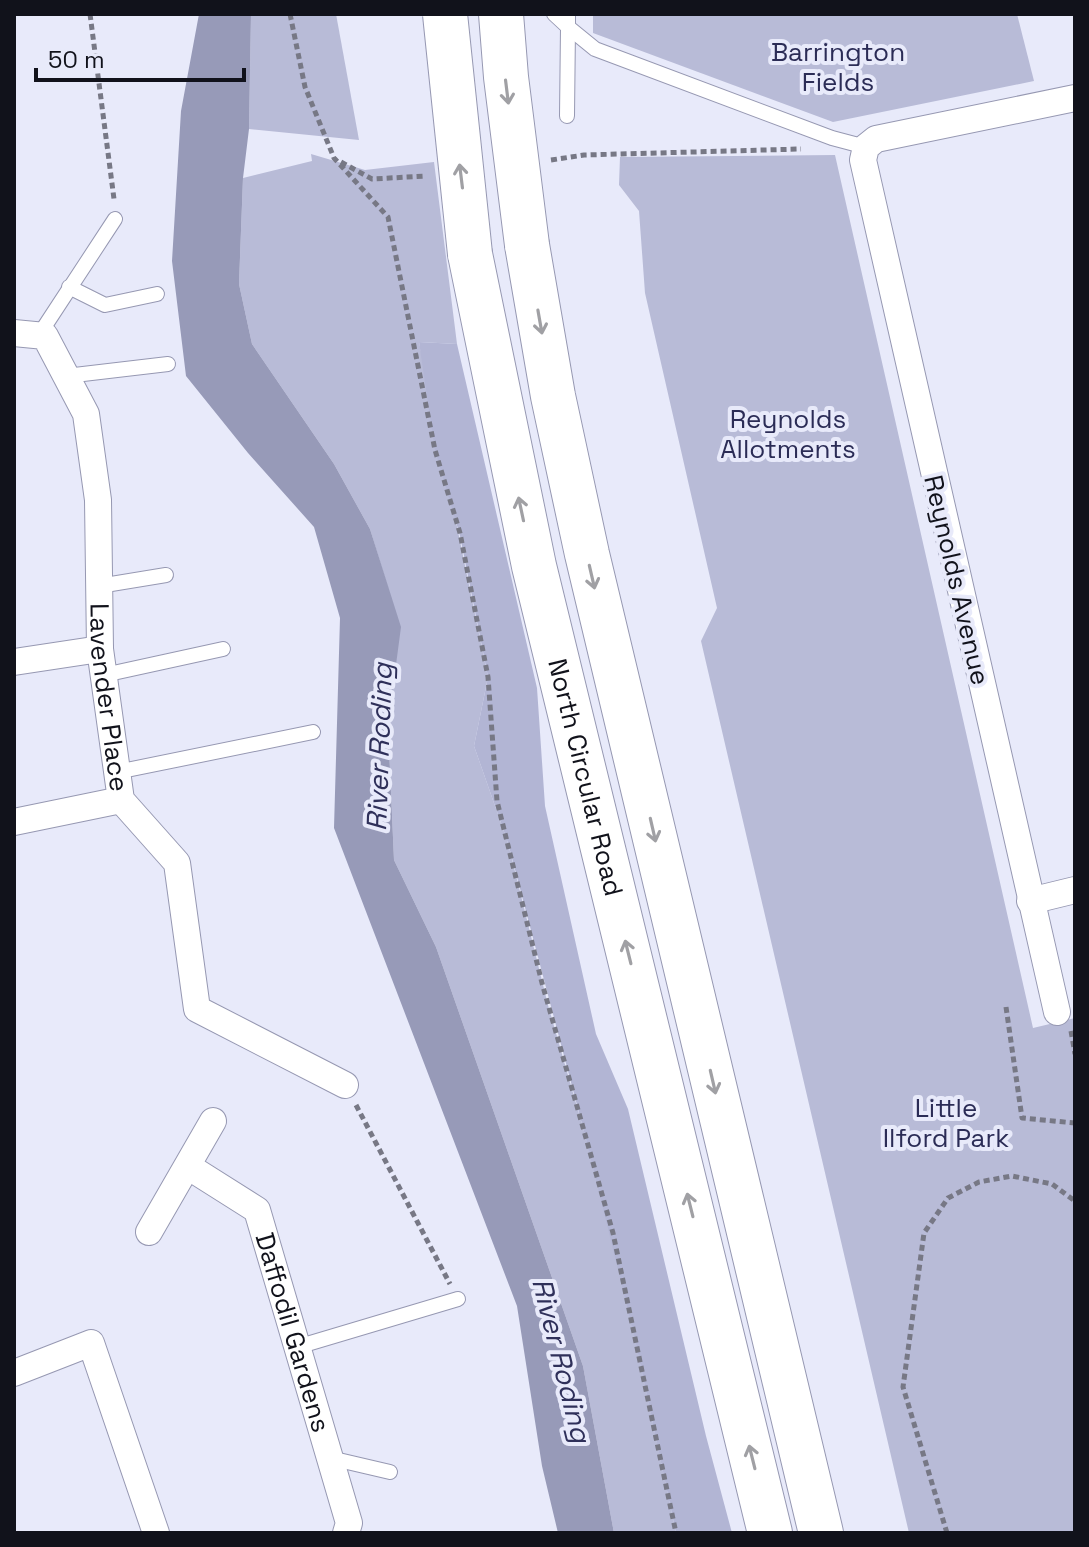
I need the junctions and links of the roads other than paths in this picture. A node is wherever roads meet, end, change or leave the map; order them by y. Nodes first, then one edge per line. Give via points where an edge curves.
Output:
1 (445, 14) edge
2 (501, 14) edge
3 (554, 14) edge
4 (568, 20) edge
5 (1075, 98) edge
6 (567, 116) dead end
7 (866, 147) junction
8 (115, 219) road end
9 (69, 287) junction
10 (157, 294) dead end
11 (26, 334) edge
12 (168, 364) dead end
13 (66, 376) junction
14 (166, 575) dead end
15 (99, 586) junction
16 (223, 649) dead end
17 (14, 662) edge
18 (102, 662) junction
19 (313, 732) dead end
20 (117, 772) junction
21 (121, 800) junction
22 (14, 822) edge
23 (1075, 890) edge
24 (1030, 901) junction
25 (1057, 1012) dead end
26 (345, 1085) road end
27 (213, 1121) dead end
28 (189, 1167) junction
29 (149, 1232) dead end
30 (458, 1299) road end
31 (297, 1347) junction
32 (14, 1373) edge
33 (330, 1458) junction
34 (390, 1472) dead end
35 (156, 1533) edge
36 (346, 1533) edge
37 (770, 1533) edge
38 (821, 1533) edge

37 -> 1 highway, North Circular Road, bridge via 534,566 470,254
2 -> 38 highway, North Circular Road, bridge via 527,245 553,396
3 - 4 lane
4 - 6 lane
4 - 7 lane via 595,49
5 - 7 street via 876,139
7 - 24 street, Reynolds Avenue via 868,187
8 - 9 lane
9 - 10 lane via 105,305
9 - 11 lane
11 - 13 street, Lavender Place via 45,336
12 - 13 lane
13 - 15 street, Lavender Place via 86,414 98,500
14 - 15 lane
15 - 18 street, Lavender Place
16 - 18 lane
17 - 18 street
18 - 20 street, Lavender Place
19 - 20 lane
20 - 21 street, Lavender Place
21 - 22 street
21 - 26 street, Lavender Place via 177,863 197,1009
23 - 24 street
24 - 25 street, Reynolds Avenue
27 - 28 street
28 - 29 street
28 - 31 street, Daffodil Gardens via 257,1210
30 - 31 lane
31 - 33 street, Daffodil Gardens
32 - 35 street via 91,1343
33 - 34 lane
33 - 36 street, Daffodil Gardens via 349,1523

